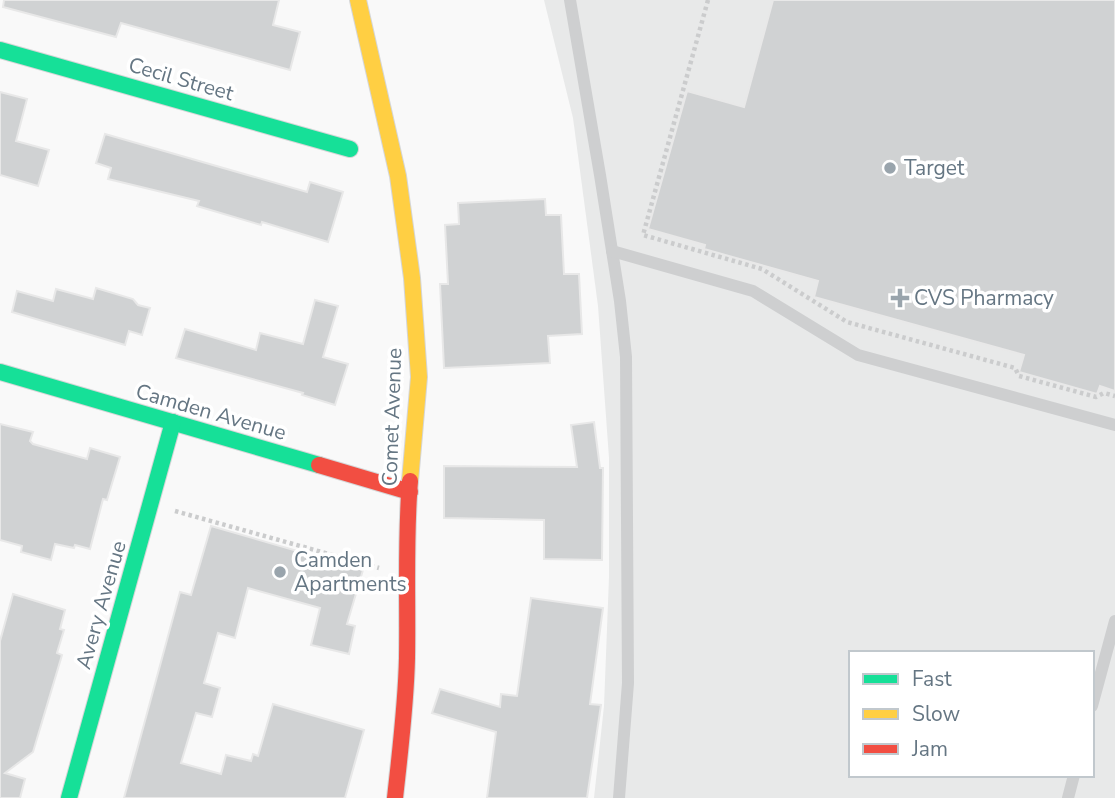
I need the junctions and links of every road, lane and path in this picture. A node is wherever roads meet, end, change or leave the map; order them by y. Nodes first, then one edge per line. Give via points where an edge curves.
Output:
1 (358, 0) edge
2 (570, 0) edge
3 (708, 0) edge
4 (0, 50) edge
5 (350, 149) dead end
6 (612, 251) junction
7 (869, 329) junction
8 (866, 338) dead end
9 (0, 372) edge
10 (1115, 396) edge
11 (173, 422) junction
12 (1115, 425) edge
13 (410, 492) junction
14 (172, 511) dead end
15 (390, 571) dead end
16 (1115, 621) edge
17 (1094, 699) edge
18 (1073, 777) edge
19 (69, 798) edge
20 (396, 798) edge
21 (619, 798) edge
22 (1068, 798) edge

1 - 13 street, Comet Avenue via 398,176 412,278 419,377
2 - 6 lane
3 - 7 path via 643,235 762,269 847,322
4 - 5 street, Cecil Street
6 - 12 lane via 753,291 858,355
6 - 21 lane via 626,370 628,684
7 - 8 path
7 - 10 path via 1015,368 1019,376 1059,387 1096,397 1104,393
9 - 11 street, Camden Avenue
11 - 13 street, Camden Avenue
11 - 19 street, Avery Avenue
13 - 20 street, Comet Avenue via 407,659
14 - 15 path
16 - 17 lane
18 - 22 lane

